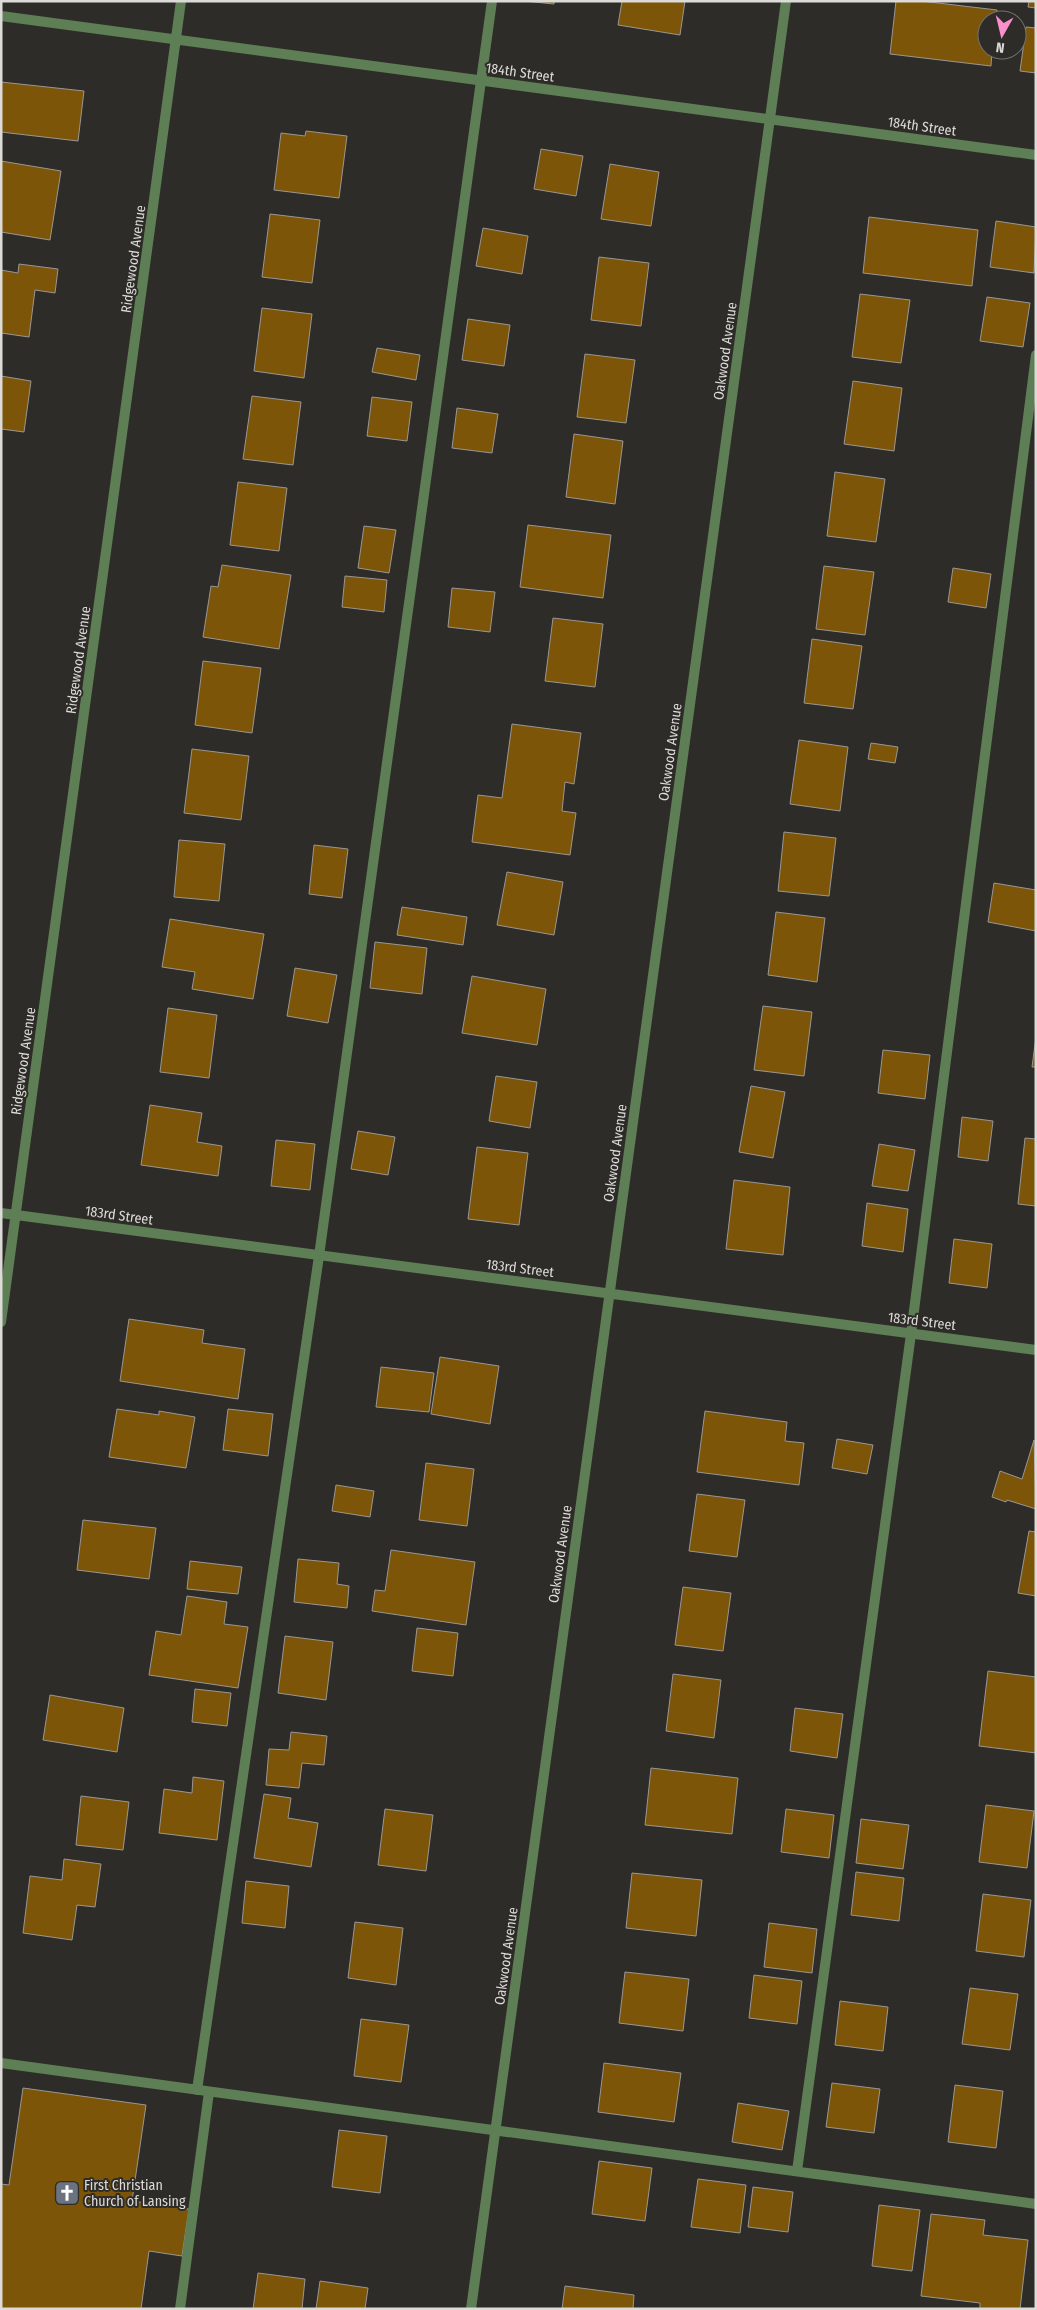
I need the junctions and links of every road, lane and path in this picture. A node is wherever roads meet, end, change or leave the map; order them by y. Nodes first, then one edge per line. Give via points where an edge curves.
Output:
1 (181, 1) edge
2 (492, 1) edge
3 (786, 1) edge
4 (1, 16) edge
5 (176, 39) junction
6 (481, 80) junction
7 (770, 120) junction
8 (1036, 155) edge
9 (1036, 355) edge
10 (1, 1213) edge
11 (16, 1215) junction
12 (319, 1256) junction
13 (610, 1294) junction
14 (1, 1322) edge
15 (912, 1334) junction
16 (1036, 1350) edge
17 (1, 2063) edge
18 (197, 2090) junction
19 (209, 2092) junction
20 (496, 2130) junction
21 (797, 2172) junction
22 (1036, 2204) edge
23 (180, 2309) edge
24 (472, 2309) edge

1 - 5 street, Ridgewood Avenue
2 - 6 street
3 - 7 street, Oakwood Avenue
4 - 5 street, 184th Street
5 - 6 street, 184th Street
5 - 11 street, Ridgewood Avenue
6 - 7 street, 184th Street
6 - 12 street
7 - 8 street, 184th Street
7 - 13 street, Oakwood Avenue
9 - 15 street
10 - 11 street, 183rd Street
11 - 12 street, 183rd Street
11 - 14 street, Ridgewood Avenue
12 - 13 street, 183rd Street
12 - 18 street
13 - 15 street, 183rd Street
13 - 20 street, Oakwood Avenue
15 - 16 street, 183rd Street
15 - 21 street
17 - 18 street
18 - 19 street
19 - 20 street
19 - 23 street
20 - 21 street
20 - 24 street, Oakwood Avenue
21 - 22 street

